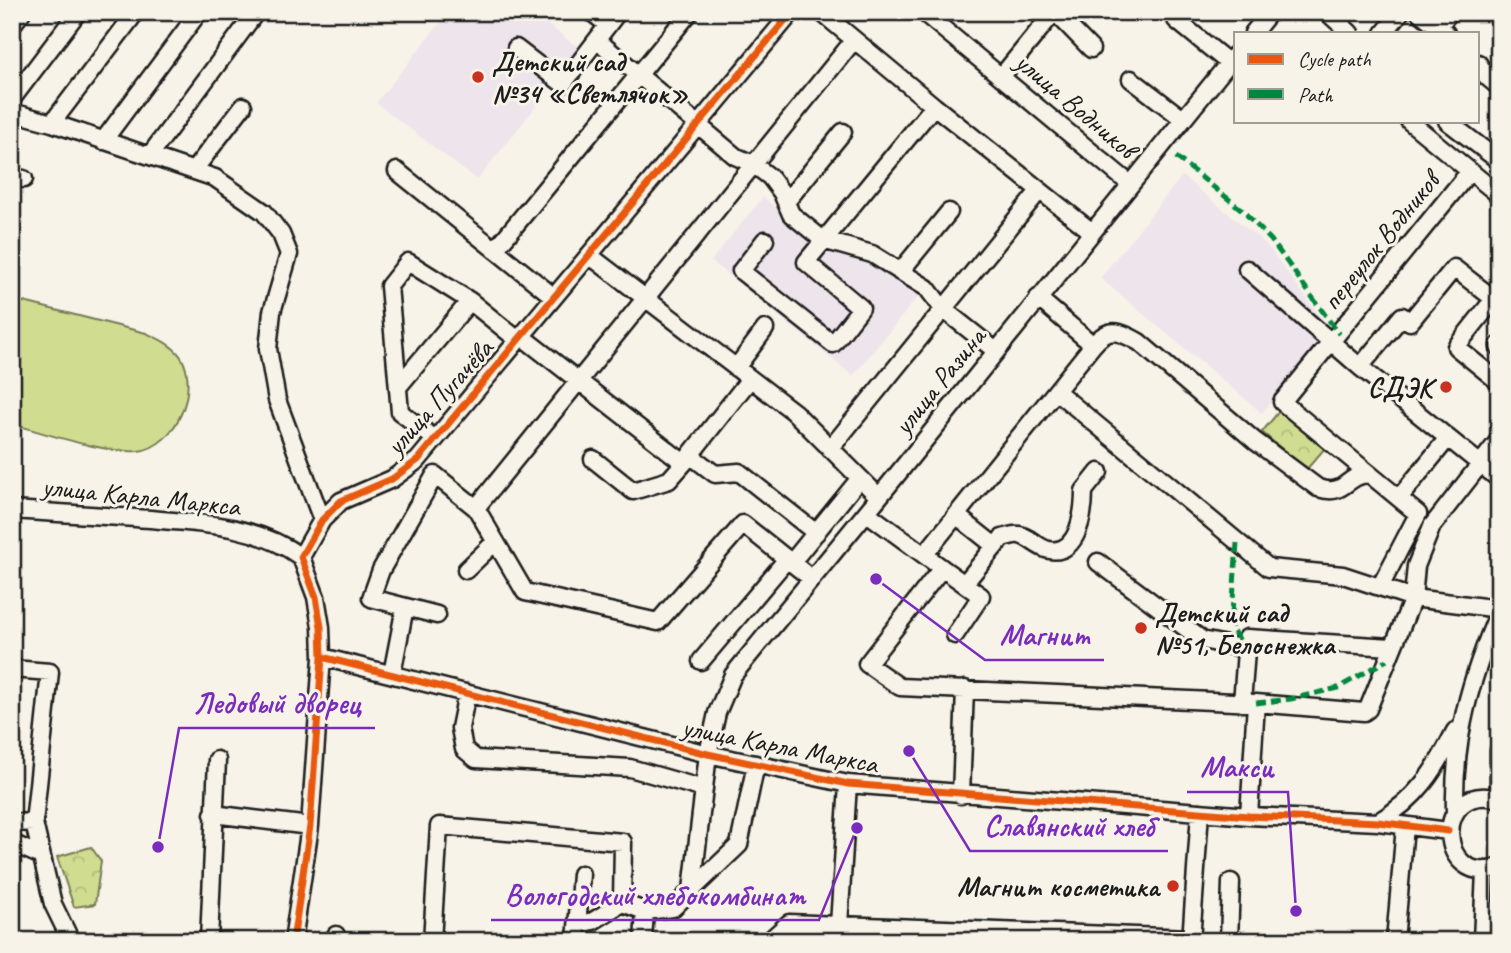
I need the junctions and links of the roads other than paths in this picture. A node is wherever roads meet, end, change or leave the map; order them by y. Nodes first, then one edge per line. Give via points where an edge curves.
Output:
1 (22, 12) edge
2 (78, 12) edge
3 (136, 12) edge
4 (199, 12) edge
5 (256, 12) edge
6 (592, 12) edge
7 (690, 12) edge
8 (792, 12) edge
9 (821, 12) edge
10 (923, 12) edge
11 (1055, 12) edge
12 (1270, 12) edge
13 (1327, 12) edge
14 (1401, 12) edge
15 (1419, 12) edge
16 (1450, 12) edge
17 (613, 19) edge
18 (1176, 20) dead end
19 (12, 25) edge
20 (1442, 30) edge
21 (1254, 32) edge
22 (1349, 32) edge
23 (1385, 32) edge
24 (597, 40) junction
25 (854, 40) junction
26 (516, 48) dead end
27 (1091, 49) dead end
28 (1232, 58) edge
29 (1480, 66) edge
30 (639, 75) junction
31 (1001, 77) junction
32 (1131, 79) dead end
33 (1499, 87) edge
34 (12, 99) edge
35 (243, 106) dead end
36 (934, 106) junction
37 (12, 113) edge
38 (1183, 119) junction
39 (1410, 122) edge
40 (1448, 122) edge
41 (52, 123) junction
42 (697, 125) junction
43 (843, 132) dead end
44 (103, 141) junction
45 (150, 155) junction
46 (1499, 161) edge
47 (753, 164) junction
48 (194, 170) junction
49 (1470, 171) junction
50 (397, 172) dead end
51 (1130, 184) junction
52 (1039, 191) junction
53 (1499, 195) edge
54 (786, 202) junction
55 (949, 212) dead end
56 (1092, 232) junction
57 (765, 240) dead end
58 (824, 240) junction
59 (495, 250) junction
60 (589, 255) junction
61 (1247, 269) dead end
62 (900, 272) junction
63 (1496, 296) edge
64 (554, 297) junction
65 (644, 298) junction
66 (1038, 298) junction
67 (470, 301) junction
68 (943, 309) junction
69 (765, 329) dead end
70 (520, 338) junction
71 (1331, 344) junction
72 (1093, 345) junction
73 (996, 351) junction
74 (736, 368) junction
75 (1360, 368) junction
76 (750, 379) junction
77 (579, 381) junction
78 (1499, 382) edge
79 (398, 387) junction
80 (1056, 391) junction
81 (1448, 438) junction
82 (435, 439) junction
83 (1499, 440) edge
84 (830, 449) junction
85 (593, 459) dead end
86 (418, 460) junction
87 (1480, 464) junction
88 (1100, 472) dead end
89 (1368, 474) junction
90 (435, 475) junction
91 (860, 478) junction
92 (1499, 479) edge
93 (880, 497) junction
94 (1399, 498) junction
95 (476, 508) junction
96 (12, 510) edge
97 (867, 513) junction
98 (956, 514) junction
99 (322, 520) junction
100 (816, 533) junction
101 (495, 542) junction
102 (995, 546) junction
103 (925, 554) junction
104 (301, 557) junction
105 (789, 560) junction
106 (1098, 562) dead end
107 (942, 568) junction
108 (466, 570) dead end
109 (812, 579) junction
110 (964, 584) junction
111 (1380, 587) junction
112 (1413, 598) junction
113 (405, 607) junction
114 (1499, 610) edge
115 (437, 615) dead end
116 (955, 635) dead end
117 (1392, 647) junction
118 (1246, 649) junction
119 (322, 657) junction
120 (701, 661) dead end
121 (12, 669) edge
122 (392, 674) junction
123 (965, 689) junction
124 (467, 693) junction
125 (1249, 703) junction
126 (1462, 716) junction
127 (1499, 750) edge
128 (708, 754) junction
129 (217, 760) dead end
130 (756, 764) junction
131 (848, 784) junction
132 (1499, 788) edge
133 (704, 789) junction
134 (961, 795) junction
135 (1499, 799) edge
136 (1200, 812) junction
137 (1455, 813) junction
138 (213, 814) junction
139 (1249, 816) junction
140 (12, 822) edge
141 (1378, 822) junction
142 (34, 823) junction
143 (310, 826) junction
144 (1405, 826) junction
145 (1448, 831) junction
146 (12, 843) edge
147 (39, 855) junction
148 (1492, 869) edge
149 (582, 874) dead end
150 (1231, 881) dead end
151 (692, 890) junction
152 (622, 903) junction
153 (645, 911) junction
154 (839, 925) junction
155 (577, 932) edge
156 (867, 934) edge
157 (955, 936) edge
158 (1032, 937) edge
159 (1118, 938) edge
160 (1191, 939) edge
161 (71, 941) edge
162 (209, 941) edge
163 (293, 941) edge
164 (432, 941) edge
165 (643, 941) edge
166 (769, 941) edge
167 (1229, 941) edge
168 (1395, 941) edge
169 (1482, 941) edge

1 - 19 street
2 - 34 street
3 - 41 street
4 - 44 street
5 - 45 street
6 - 17 street
7 - 30 street
8 - 42 street, улица Пугачёва
9 - 25 street
10 - 31 street, улица Водников
11 - 27 street
11 - 31 street
12 - 21 street
13 - 22 street
14 - 23 street
15 - 20 street
16 - 20 street
17 - 24 street
18 - 28 street
24 - 26 street via 563,84
24 - 30 street
25 - 36 street
25 - 47 street
28 - 38 street, улица Разина
29 - 33 street
30 - 42 street
30 - 59 street
31 - 51 street, улица Водников
32 - 38 street
35 - 48 street
36 - 52 street
36 - 58 street
37 - 41 street
38 - 51 street, улица Разина
39 - 49 street
40 - 46 street
41 - 44 street
42 - 47 street via 735,156
42 - 60 street, улица Пугачёва
43 - 54 street
44 - 45 street
45 - 48 street
47 - 54 street via 770,177
47 - 65 street
48 - 99 street via 215,178 264,212 289,254 272,312 268,349 277,400
49 - 53 street
49 - 71 street, переулок Водников
50 - 59 street
51 - 56 street, улица Разина
52 - 56 street
52 - 68 street
54 - 58 street via 791,214
55 - 62 street
56 - 66 street, улица Разина
57 - 58 street via 741,271 833,344 861,308 806,262
58 - 62 street via 872,254
59 - 64 street
60 - 64 street, улица Пугачёва
60 - 65 street
61 - 71 street
62 - 68 street via 927,288
63 - 75 street via 1454,268 1410,322 1402,316
63 - 78 street via 1456,347
64 - 70 street, улица Пугачёва
65 - 74 street
65 - 77 street
66 - 72 street
66 - 73 street, улица Разина
67 - 70 street
67 - 79 street
67 - 79 street via 408,262 390,286
68 - 73 street
68 - 84 street
69 - 74 street
70 - 77 street
70 - 82 street, улица Пугачёва
71 - 75 street
71 - 89 street, переулок Водников via 1282,402
72 - 80 street
72 - 89 street via 1108,332 1120,332 1139,342 1318,488 1341,489
73 - 93 street, улица Разина
74 - 76 street
75 - 81 street
76 - 84 street via 794,412
76 - 100 street via 690,456 715,474 739,472
77 - 85 street via 684,463 669,480 633,491
77 - 95 street
79 - 82 street via 400,412
80 - 98 street
80 - 111 street via 1269,568 1343,575
81 - 87 street
81 - 94 street
82 - 86 street, улица Пугачёва
83 - 87 street
84 - 91 street
86 - 90 street
86 - 99 street, улица Пугачёва via 392,479 341,502
87 - 92 street
87 - 112 street via 1432,526 1416,566
88 - 102 street via 1084,491 1081,523 1067,545 1047,550 1019,535 1002,538
89 - 94 street
90 - 95 street
90 - 113 street via 381,570 371,598
91 - 93 street
91 - 100 street
93 - 97 street, улица Разина
94 - 111 street via 1418,514
95 - 101 street
96 - 104 street, улица Карла Маркса via 214,524 267,537
97 - 103 street
97 - 109 street, улица Разина
98 - 102 street
98 - 103 street
99 - 104 street, улица Пугачёва
100 - 105 street
101 - 105 street via 525,592 658,622 744,524
101 - 108 street
102 - 110 street
103 - 107 street
104 - 119 street via 316,597
105 - 109 street
105 - 120 street
106 - 118 street via 1202,640
107 - 110 street
107 - 123 street via 867,664 900,687
109 - 128 street, улица Разина via 733,675 717,713
110 - 116 street via 981,596
111 - 112 street
112 - 114 street
112 - 117 street
113 - 115 street
113 - 122 street
114 - 126 street via 1479,656
117 - 118 street via 1247,638
117 - 125 street via 1364,712
118 - 125 street
119 - 122 street, улица Карла Маркса
119 - 143 street
121 - 142 street via 50,672
122 - 124 street, улица Карла Маркса
123 - 125 street
123 - 134 street
124 - 128 street, улица Карла Маркса
124 - 133 street via 460,728 464,750 476,759 630,768
125 - 139 street
126 - 137 street
126 - 141 street via 1417,792
127 - 132 street
128 - 130 street, улица Карла Маркса
128 - 133 street, улица Разина
129 - 138 street
130 - 131 street, улица Карла Маркса
130 - 151 street via 739,845
131 - 134 street, улица Карла Маркса
131 - 154 street
133 - 151 street, улица Разина
134 - 136 street, улица Карла Маркса
135 - 137 street via 1470,800
136 - 139 street, улица Карла Маркса
136 - 160 street
137 - 145 street
138 - 143 street
138 - 162 street
139 - 141 street, улица Карла Маркса
140 - 142 street
141 - 144 street, улица Карла Маркса
142 - 147 street
143 - 163 street
144 - 145 street, улица Карла Маркса
144 - 168 street
145 - 148 street via 1454,854 1462,863
146 - 147 street
147 - 161 street via 53,904
148 - 169 street
149 - 155 street
150 - 167 street
151 - 153 street via 673,908
152 - 153 street
152 - 155 street
152 - 164 street via 623,842 439,826
153 - 165 street
154 - 156 street
154 - 166 street via 789,923
156 - 157 street
157 - 158 street
158 - 159 street
159 - 160 street

